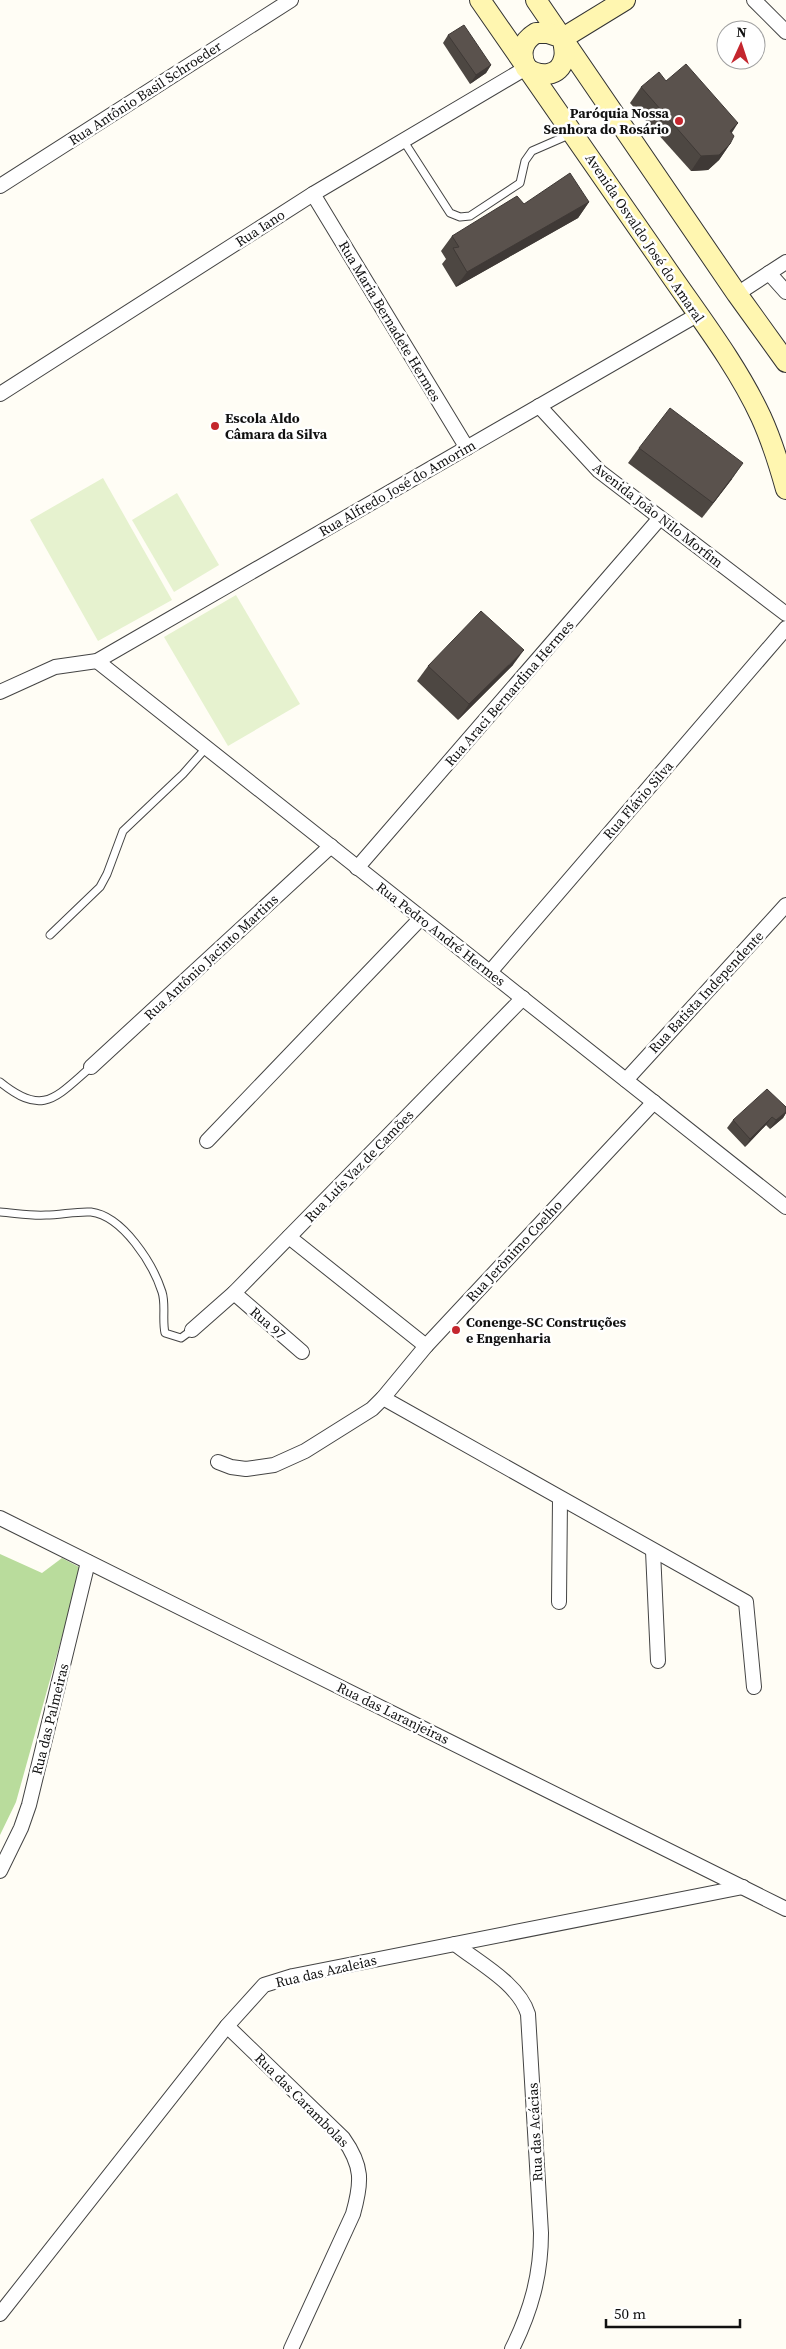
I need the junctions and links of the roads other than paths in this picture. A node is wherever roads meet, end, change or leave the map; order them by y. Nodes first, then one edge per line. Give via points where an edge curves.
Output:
1 (480, 0) edge
2 (536, 0) edge
3 (624, 0) edge
4 (754, 0) edge
5 (286, 1) edge
6 (786, 32) edge
7 (563, 38) junction
8 (526, 68) junction
9 (574, 133) junction
10 (403, 140) junction
11 (0, 186) edge
12 (313, 194) junction
13 (786, 262) edge
14 (769, 273) junction
15 (786, 292) edge
16 (737, 294) junction
17 (697, 315) junction
18 (786, 362) edge
19 (0, 394) edge
20 (539, 406) junction
21 (467, 448) junction
22 (786, 489) edge
23 (660, 518) junction
24 (786, 614) edge
25 (786, 628) edge
26 (97, 661) junction
27 (0, 692) edge
28 (206, 748) junction
29 (331, 846) junction
30 (358, 868) junction
31 (786, 905) edge
32 (421, 918) junction
33 (50, 935) dead end
34 (490, 972) junction
35 (523, 998) junction
36 (91, 1067) joint
37 (626, 1080) junction
38 (0, 1082) edge
39 (654, 1102) junction
40 (207, 1141) dead end
41 (786, 1207) edge
42 (0, 1212) edge
43 (289, 1237) junction
44 (234, 1293) junction
45 (192, 1330) joint
46 (426, 1346) junction
47 (302, 1352) dead end
48 (383, 1398) junction
49 (218, 1462) dead end
50 (560, 1499) junction
51 (0, 1518) edge
52 (653, 1550) junction
53 (88, 1562) junction
54 (560, 1602) dead end
55 (658, 1661) dead end
56 (754, 1687) dead end
57 (0, 1871) edge
58 (743, 1887) junction
59 (786, 1909) edge
60 (455, 1944) junction
61 (227, 2026) junction
62 (0, 2314) edge
63 (291, 2349) edge
64 (512, 2349) edge

1 - 8 main road, Avenida Osvaldo José do Amaral
2 - 7 main road
3 - 7 main road
4 - 6 street
5 - 11 street, Rua Antônio Basil Schroeder
7 - 8 main road via 564,60 555,71 541,75
7 - 8 main road via 542,32 530,36 522,52
7 - 16 main road
8 - 9 main road, Avenida Osvaldo José do Amaral
8 - 10 street, Rua Iano
9 - 10 lane via 532,151 525,162 520,183 470,216 460,217 450,212
9 - 17 main road, Avenida Osvaldo José do Amaral
10 - 12 street, Rua Iano
12 - 19 street, Rua Iano
12 - 21 street, Rua Maria Bernadete Hermes
13 - 14 street
14 - 15 street
14 - 16 street
16 - 18 main road
17 - 20 street, Rua Alfredo José do Amorim
17 - 22 main road, Avenida Osvaldo José do Amaral via 761,416 776,451
20 - 21 street, Rua Alfredo José do Amorim
20 - 23 street, Avenida João Nilo Morfim via 585,458
21 - 26 street, Rua Alfredo José do Amorim
23 - 24 street, Avenida João Nilo Morfim
23 - 30 street, Rua Araci Bernardina Hermes
25 - 34 street, Rua Flávio Silva
26 - 27 street via 55,667
26 - 28 street, Rua Pedro André Hermes
28 - 29 street, Rua Pedro André Hermes
28 - 33 lane via 123,831 100,887
29 - 30 street, Rua Pedro André Hermes
29 - 36 street, Rua Antônio Jacinto Martins
30 - 32 street, Rua Pedro André Hermes
31 - 37 street, Rua Batista Independente
32 - 34 street, Rua Pedro André Hermes
32 - 40 street
34 - 35 street, Rua Pedro André Hermes
35 - 37 street, Rua Pedro André Hermes
35 - 43 street, Rua Luís Vaz de Camões
36 - 38 lane via 57,1096 46,1100 17,1096
37 - 39 street, Rua Pedro André Hermes
39 - 41 street, Rua Pedro André Hermes
39 - 46 street, Rua Jerônimo Coelho
42 - 45 lane via 43,1215 91,1212 103,1216 140,1249 152,1269 163,1294 165,1333 181,1338
43 - 44 street, Rua Luís Vaz de Camões
43 - 46 street
44 - 45 street, Rua Luís Vaz de Camões
44 - 47 street, Rua 97
46 - 48 street, Rua Jerônimo Coelho
48 - 49 street, Rua Jerônimo Coelho via 356,1420 314,1446 274,1465 246,1469
48 - 50 street
50 - 52 street
50 - 54 street
51 - 53 street, Rua das Laranjeiras
52 - 55 street
52 - 56 street via 746,1602
53 - 57 street, Rua das Palmeiras via 29,1805
53 - 58 street, Rua das Laranjeiras
58 - 59 street, Rua das Laranjeiras
58 - 60 street, Rua das Azaleias
60 - 61 street, Rua das Azaleias via 293,1976 264,1985
60 - 64 street, Rua das Acácias via 516,1991 528,2014 541,2262 529,2311
61 - 62 street, Rua das Azaleias
61 - 63 street, Rua das Carambolas via 342,2138 354,2154 360,2171 360,2191 353,2214

